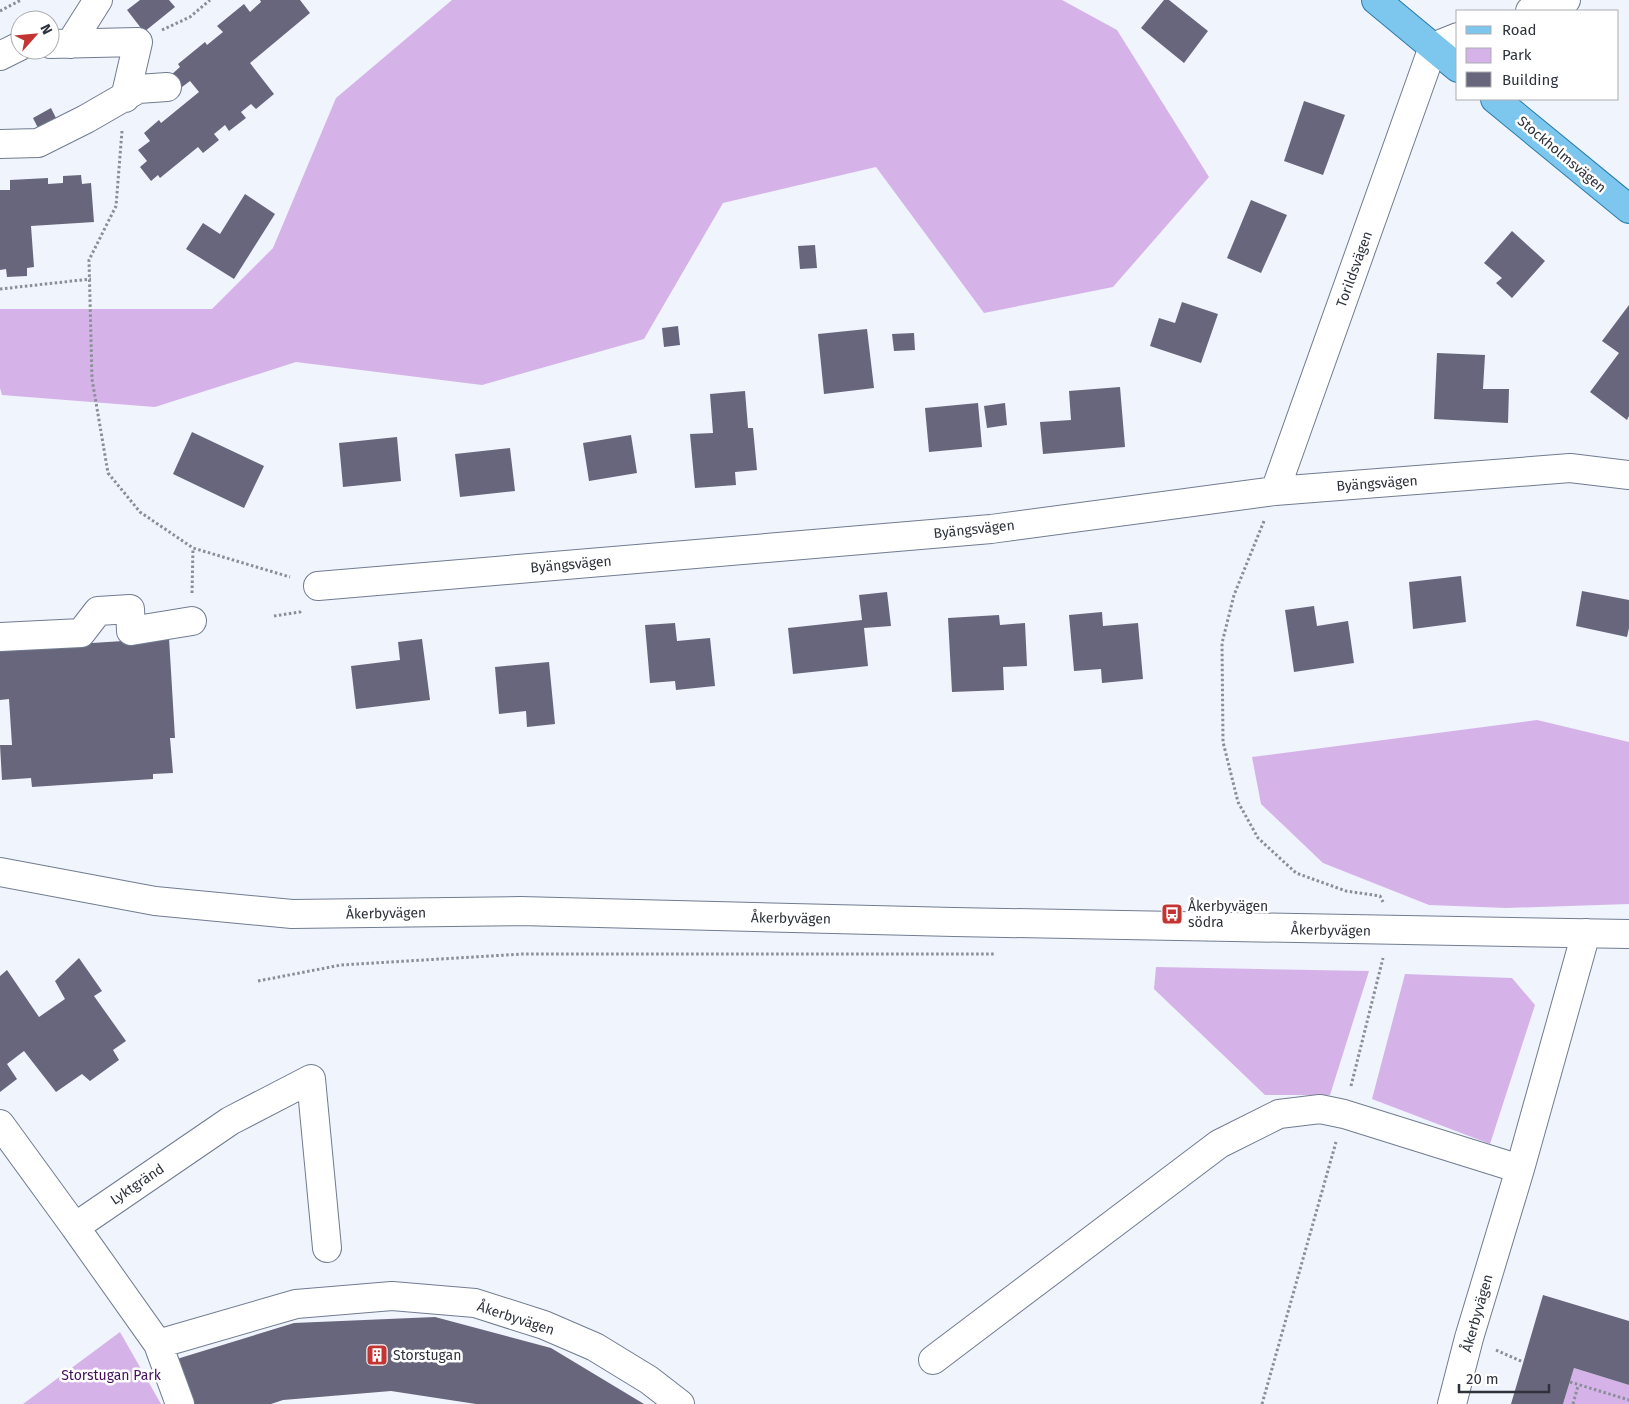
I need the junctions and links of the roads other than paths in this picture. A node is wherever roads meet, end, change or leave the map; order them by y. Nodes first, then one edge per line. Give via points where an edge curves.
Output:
1 (98, 0) edge
2 (1376, 0) edge
3 (1566, 0) edge
4 (1398, 10) edge
5 (1533, 10) edge
6 (1456, 38) edge
7 (60, 44) edge
8 (1433, 47) junction
9 (1456, 66) edge
10 (168, 87) dead end
11 (125, 98) junction
12 (1496, 100) edge
13 (0, 144) edge
14 (1629, 209) edge
15 (1629, 475) edge
16 (1275, 490) junction
17 (318, 586) road end
18 (192, 621) road end
19 (0, 637) edge
20 (0, 872) edge
21 (1586, 933) junction
22 (1629, 934) edge
23 (0, 1124) edge
24 (1520, 1169) junction
25 (75, 1227) junction
26 (327, 1248) dead end
27 (158, 1344) junction
28 (933, 1360) dead end
29 (180, 1404) edge
30 (680, 1404) edge
31 (1452, 1404) edge

1 - 7 street
2 - 4 main road
3 - 5 street
4 - 8 main road
6 - 8 street
7 - 11 street via 138,42
8 - 9 main road
8 - 16 street, Torildsvägen
10 - 11 street via 138,89
11 - 13 street via 38,143
12 - 14 main road, Stockholmsvägen
15 - 16 street, Byängsvägen via 1570,468
16 - 17 street, Byängsvägen via 991,528
18 - 19 street via 131,631 130,609 98,611 81,633
20 - 21 street, Åkerbyvägen via 154,901 292,914 520,911
21 - 22 street, Åkerbyvägen
21 - 24 street, Åkerbyvägen
23 - 25 street
24 - 28 street via 1344,1114 1320,1109 1279,1114 1219,1144
24 - 31 street, Åkerbyvägen
25 - 26 street, Lyktgränd via 230,1121 310,1079
25 - 27 street
27 - 29 street
27 - 30 street, Åkerbyvägen via 296,1304 392,1296 475,1303 544,1325 595,1347 649,1380

